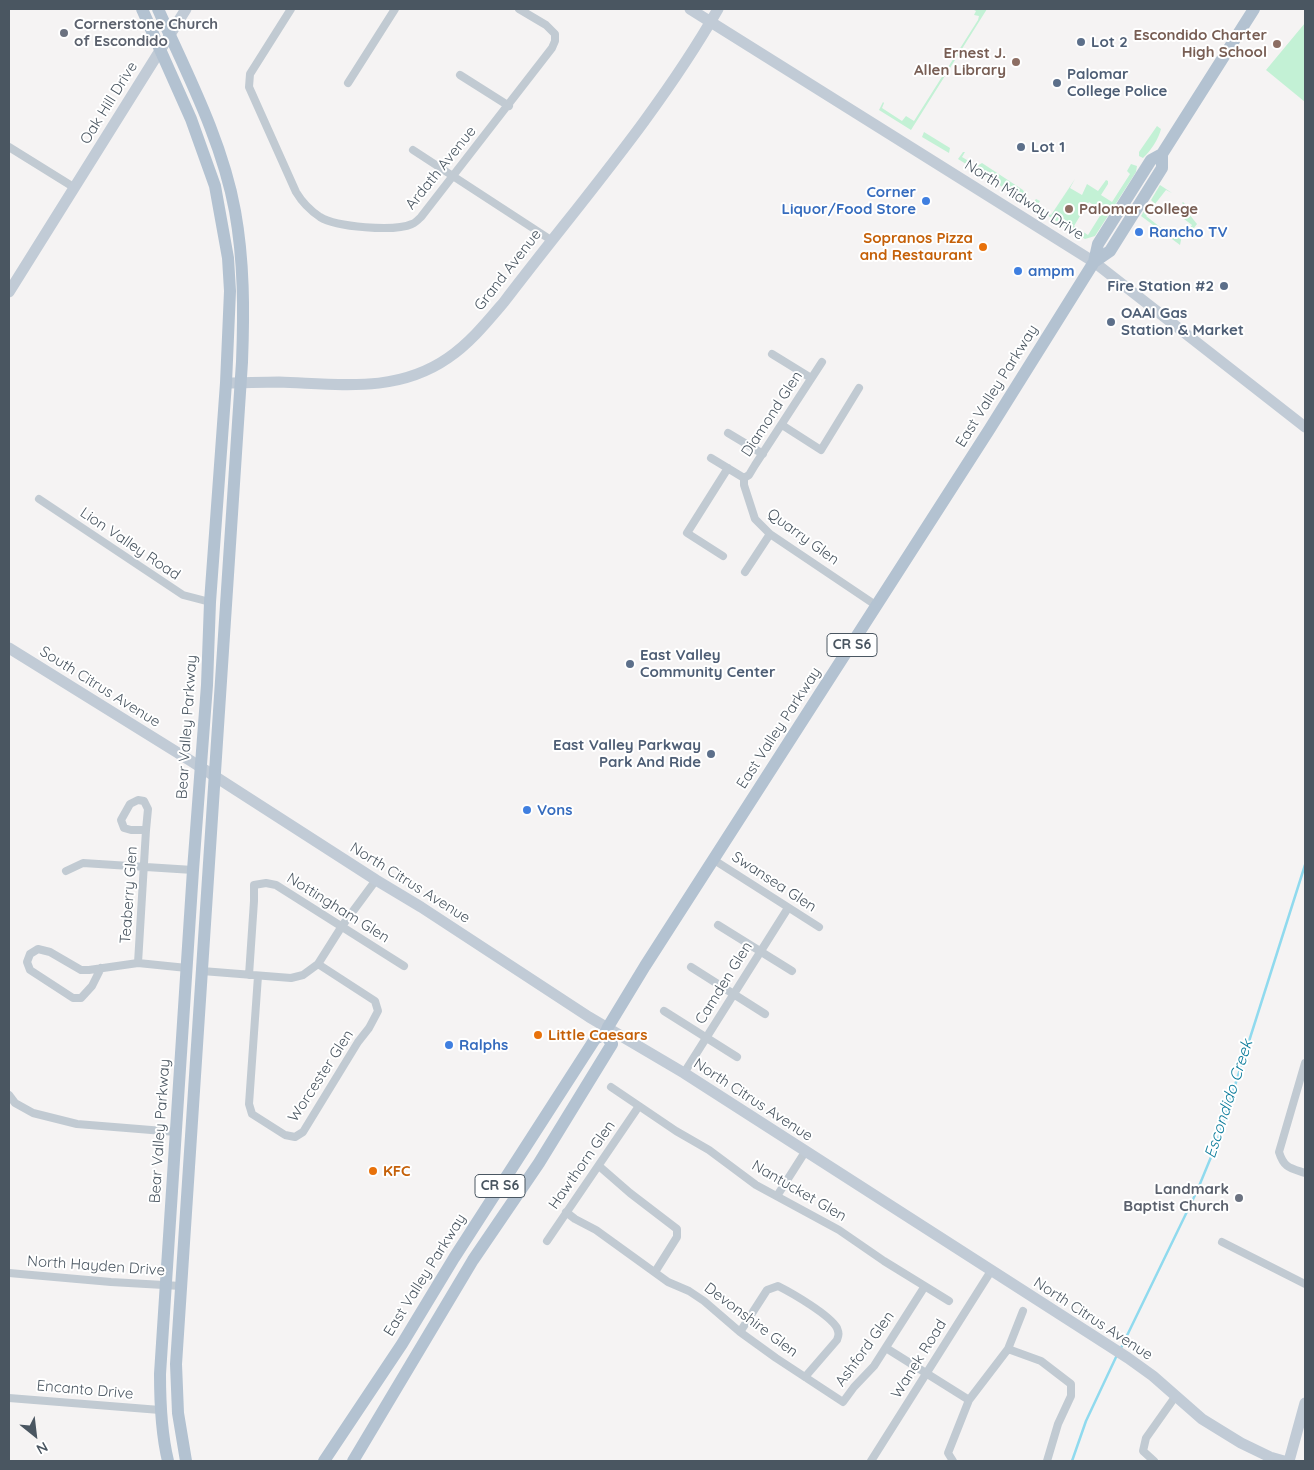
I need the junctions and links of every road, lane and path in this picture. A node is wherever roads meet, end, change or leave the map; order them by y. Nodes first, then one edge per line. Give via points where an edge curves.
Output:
1 (142, 9) edge
2 (158, 9) edge
3 (186, 9) edge
4 (291, 9) edge
5 (395, 9) edge
6 (519, 9) edge
7 (690, 9) edge
8 (718, 9) edge
9 (1254, 9) edge
10 (710, 22) junction
11 (169, 35) junction
12 (160, 49) junction
13 (460, 75) dead end
14 (348, 83) dead end
15 (509, 106) junction
16 (9, 146) edge
17 (413, 150) dead end
18 (454, 176) junction
19 (75, 188) junction
20 (551, 240) junction
21 (1094, 262) junction
22 (9, 292) edge
23 (772, 354) dead end
24 (822, 362) dead end
25 (811, 378) junction
26 (241, 382) junction
27 (226, 383) junction
28 (859, 388) dead end
29 (782, 425) junction
30 (1305, 427) edge
31 (728, 433) dead end
32 (762, 454) junction
33 (711, 458) dead end
34 (728, 468) junction
35 (744, 478) junction
36 (39, 499) dead end
37 (770, 534) junction
38 (723, 556) dead end
39 (745, 572) dead end
40 (210, 602) junction
41 (877, 606) junction
42 (9, 648) edge
43 (201, 767) junction
44 (215, 776) junction
45 (146, 830) junction
46 (714, 860) junction
47 (145, 866) junction
48 (193, 870) junction
49 (66, 871) dead end
50 (376, 880) junction
51 (788, 908) junction
52 (718, 925) dead end
53 (342, 926) junction
54 (819, 927) dead end
55 (761, 951) junction
56 (138, 962) junction
57 (318, 964) junction
58 (404, 966) dead end
59 (691, 967) dead end
60 (101, 968) junction
61 (187, 968) junction
62 (202, 971) junction
63 (792, 971) dead end
64 (253, 976) junction
65 (734, 994) junction
66 (664, 1011) dead end
67 (766, 1014) dead end
68 (607, 1030) junction
69 (706, 1038) junction
70 (737, 1057) dead end
71 (1305, 1063) edge
72 (684, 1073) junction
73 (611, 1087) dead end
74 (9, 1095) edge
75 (640, 1106) junction
76 (176, 1132) junction
77 (806, 1152) junction
78 (599, 1166) junction
79 (510, 1170) junction
80 (1305, 1173) edge
81 (777, 1196) junction
82 (566, 1212) junction
83 (500, 1219) junction
84 (547, 1241) dead end
85 (1222, 1242) dead end
86 (990, 1271) junction
87 (655, 1272) junction
88 (9, 1273) edge
89 (1305, 1284) edge
90 (165, 1285) junction
91 (181, 1286) junction
92 (926, 1286) junction
93 (949, 1301) dead end
94 (1023, 1311) dead end
95 (740, 1332) junction
96 (886, 1348) junction
97 (1008, 1350) junction
98 (926, 1373) junction
99 (805, 1377) junction
100 (1175, 1396) junction
101 (9, 1398) edge
102 (969, 1400) junction
103 (843, 1402) joint
104 (1305, 1403) edge
105 (160, 1410) junction
106 (168, 1461) edge
107 (186, 1461) edge
108 (324, 1461) edge
109 (353, 1461) edge
110 (871, 1461) edge
111 (953, 1461) edge
112 (1047, 1461) edge
113 (1154, 1461) edge
114 (1284, 1461) edge
115 (1289, 1461) edge

1 - 12 main road, Bear Valley Parkway
2 - 11 main road, Bear Valley Parkway
3 - 11 street, Oak Hill Drive
4 - 18 street, Ardath Avenue via 250,74 249,87 301,201 331,222 395,228 412,224 421,217
5 - 14 street
6 - 15 street, Ardath Avenue via 546,26 555,34 555,41
7 - 10 street, North Midway Drive
8 - 10 street, Grand Avenue
9 - 21 main road, East Valley Parkway / CR S6 via 1162,154 1162,168 1110,251
10 - 20 street, Grand Avenue via 679,72 631,138
10 - 21 street, North Midway Drive
11 - 12 street, Oak Hill Drive
11 - 26 main road, Bear Valley Parkway via 213,135 235,210 244,282
12 - 19 street, Oak Hill Drive
12 - 27 main road, Bear Valley Parkway via 204,153 222,219 230,291
13 - 15 street
15 - 18 street, Ardath Avenue
16 - 19 street
17 - 18 street
18 - 20 street
19 - 22 street, Oak Hill Drive
20 - 26 street, Grand Avenue via 488,321 459,350 434,366 397,380 369,385
21 - 30 street, North Midway Drive
21 - 41 main road, East Valley Parkway / CR S6
23 - 25 street
24 - 25 street, Diamond Glen
25 - 29 street, Diamond Glen
26 - 27 street, Grand Avenue
26 - 44 main road, Bear Valley Parkway
27 - 40 main road, Bear Valley Parkway
28 - 29 street via 821,450
29 - 32 street, Diamond Glen
31 - 32 street
32 - 35 street, Diamond Glen
33 - 34 street
34 - 35 street
34 - 38 street via 688,533
35 - 37 street, Quarry Glen via 755,519
36 - 40 street, Lion Valley Road via 183,595
37 - 39 street
37 - 41 street, Quarry Glen
40 - 43 main road, Bear Valley Parkway
41 - 46 main road, East Valley Parkway / CR S6
42 - 43 street, South Citrus Avenue
43 - 44 street, North Citrus Avenue
43 - 48 main road, Bear Valley Parkway
44 - 50 street, North Citrus Avenue
44 - 62 main road, Bear Valley Parkway
45 - 45 street via 148,809 144,802 138,800 130,804 121,820 124,828
45 - 47 street, Teaberry Glen
46 - 51 street, Swansea Glen
46 - 68 main road, East Valley Parkway / CR S6
47 - 48 street
47 - 49 street via 83,863
47 - 56 street, Teaberry Glen
48 - 61 main road, Bear Valley Parkway
50 - 53 street
50 - 68 street, North Citrus Avenue
51 - 54 street, Swansea Glen
51 - 55 street, Camden Glen
52 - 55 street
53 - 57 street
53 - 58 street, Nottingham Glen
53 - 64 street, Nottingham Glen via 276,885 254,885
55 - 63 street
55 - 65 street, Camden Glen
56 - 60 street
56 - 61 street
57 - 64 street via 303,975 291,978
57 - 64 street, Worcester Glen via 375,1001 378,1011 303,1132 296,1137 286,1135 252,1114 249,1104
59 - 65 street
60 - 60 street via 92,986 81,998 74,998 30,970 27,962 30,954 38,949 50,952 81,970
61 - 76 main road, Bear Valley Parkway
62 - 64 street
62 - 91 main road, Bear Valley Parkway
65 - 67 street
65 - 69 street, Camden Glen
66 - 69 street
68 - 72 street, North Citrus Avenue
68 - 79 main road, East Valley Parkway / CR S6 via 596,1039
68 - 83 main road, CR S6 via 612,1044 539,1163
69 - 70 street
69 - 72 street, Camden Glen
71 - 80 street via 1279,1152 1288,1167
72 - 77 street, North Citrus Avenue
73 - 75 street, Nantucket Glen
74 - 76 street via 15,1103 33,1113 77,1124
75 - 78 street, Hawthorn Glen
75 - 81 street, Nantucket Glen
76 - 90 main road, Bear Valley Parkway
77 - 81 street
77 - 86 street, North Citrus Avenue
78 - 82 street, Hawthorn Glen
78 - 87 street via 677,1229 678,1237
79 - 83 main road via 516,1178 501,1206
79 - 108 main road, East Valley Parkway / CR S6 via 402,1344
81 - 92 street, Nantucket Glen via 839,1230
82 - 84 street, Hawthorn Glen
82 - 87 street, Devonshire Glen
83 - 109 main road, CR S6
85 - 89 street
86 - 98 street, Wanek Road
86 - 100 street, North Citrus Avenue via 1128,1358
87 - 95 street, Devonshire Glen via 704,1300
88 - 90 street, North Hayden Drive
90 - 91 street, North Hayden Drive
90 - 105 main road, Bear Valley Parkway
91 - 107 main road, Bear Valley Parkway via 176,1381
92 - 93 street, Nantucket Glen
92 - 96 street, Ashford Glen
94 - 97 street
95 - 99 street, Devonshire Glen
95 - 99 street via 770,1287 778,1286 811,1306 833,1322 839,1335
96 - 98 street
96 - 103 street, Ashford Glen
97 - 102 street
97 - 112 street via 1041,1361 1071,1384 1071,1396
98 - 102 street
98 - 110 street, Wanek Road
99 - 103 street, Devonshire Glen
100 - 113 street via 1146,1438 1143,1451
100 - 114 street, North Citrus Avenue via 1202,1419 1241,1443
101 - 105 street, Encanto Drive
102 - 111 street via 948,1454
104 - 115 street
105 - 106 main road, Bear Valley Parkway

